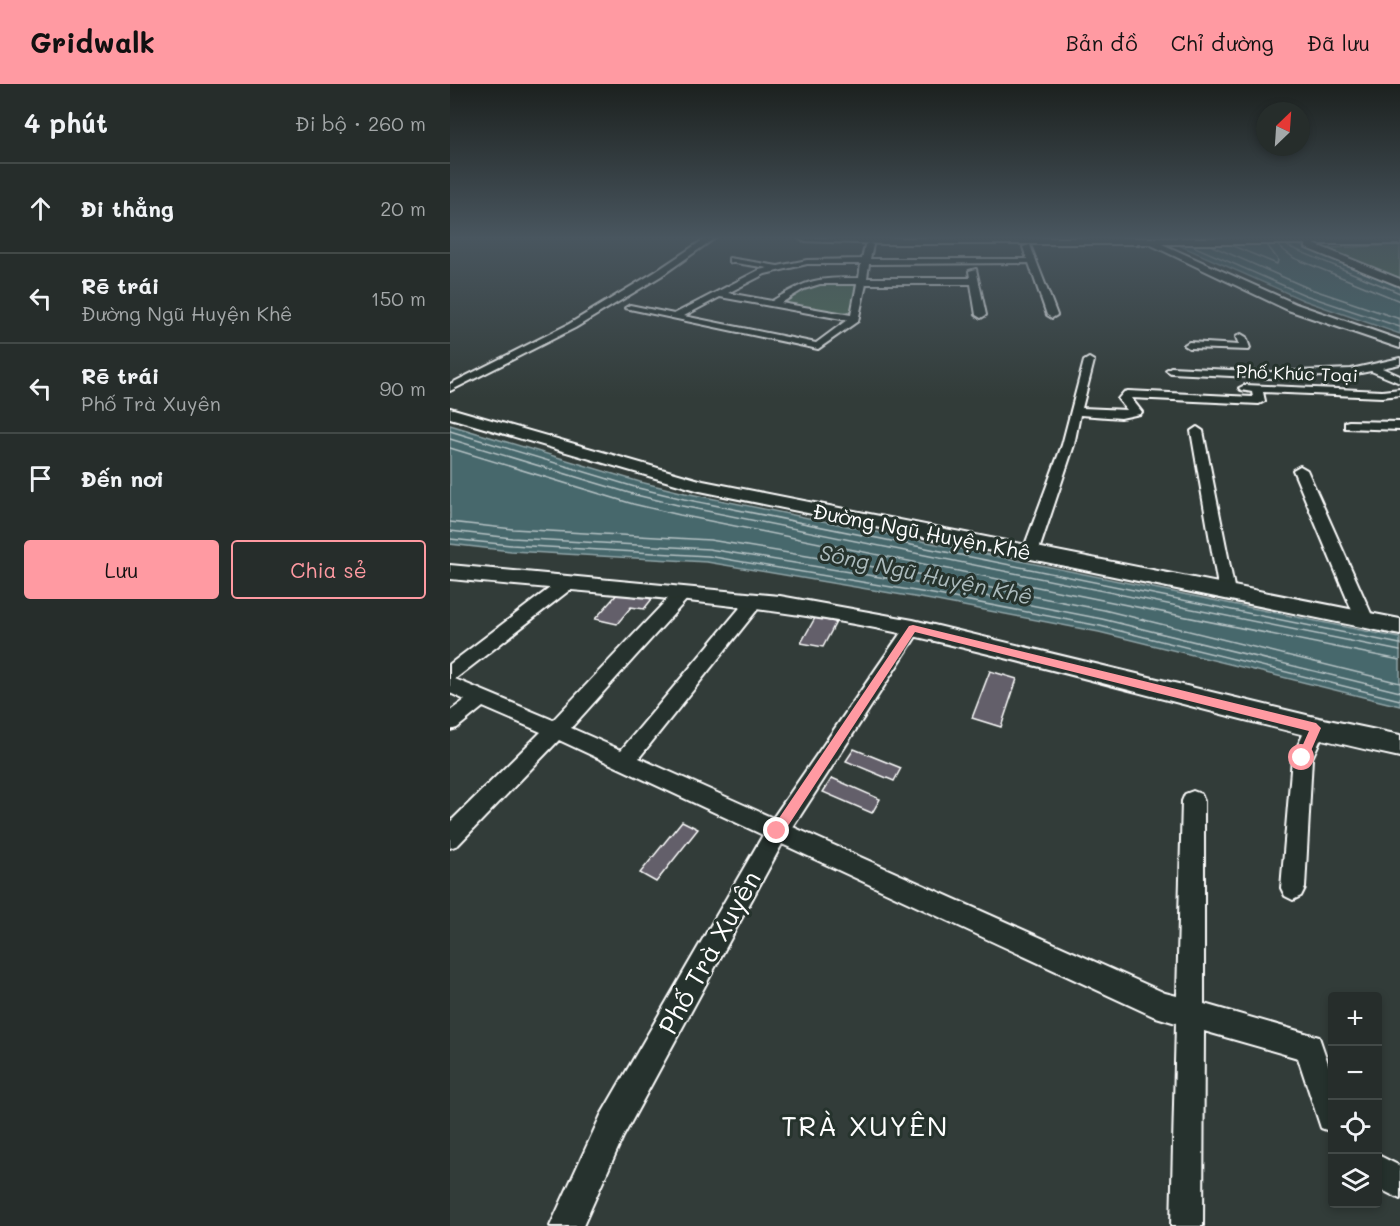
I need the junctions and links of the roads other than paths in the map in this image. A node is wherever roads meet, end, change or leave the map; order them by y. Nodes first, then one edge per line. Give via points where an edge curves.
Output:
1 (629, 291) edge
2 (724, 291) edge
3 (795, 291) edge
4 (860, 291) edge
5 (977, 291) edge
6 (1044, 291) edge
7 (1258, 291) edge
8 (718, 294) junction
9 (772, 304) junction
10 (630, 308) dead end
11 (981, 315) dead end
12 (1052, 315) dead end
13 (675, 317) junction
14 (855, 319) junction
15 (1241, 337) dead end
16 (1400, 344) edge
17 (1189, 345) dead end
18 (1254, 361) junction
19 (1400, 361) edge
20 (1089, 362) dead end
21 (1371, 367) junction
22 (1171, 370) dead end
23 (1400, 380) edge
24 (1192, 387) dead end
25 (450, 388) edge
26 (1257, 389) junction
27 (1400, 392) edge
28 (1075, 411) junction
29 (450, 413) edge
30 (1349, 425) dead end
31 (1400, 426) edge
32 (1197, 431) dead end
33 (1300, 470) dead end
34 (1030, 553) junction
35 (450, 572) edge
36 (569, 582) junction
37 (1227, 592) junction
38 (683, 594) junction
39 (755, 601) junction
40 (1365, 620) junction
41 (1400, 627) edge
42 (913, 628) junction
43 (450, 674) edge
44 (450, 685) edge
45 (482, 697) junction
46 (450, 722) edge
47 (1316, 728) junction
48 (556, 730) junction
49 (1400, 746) edge
50 (624, 761) junction
51 (1193, 801) dead end
52 (777, 831) junction
53 (450, 837) edge
54 (1293, 888) dead end
55 (1192, 1014) junction
56 (1328, 1106) edge
57 (1382, 1174) edge
58 (1400, 1183) edge
59 (566, 1226) edge
60 (1187, 1226) edge

1 - 25 street via 567,329
2 - 8 street
3 - 9 street
4 - 14 street
5 - 11 street
6 - 12 street
7 - 16 street
8 - 9 street
8 - 13 street
9 - 14 street
10 - 13 street
13 - 14 street via 818,346
15 - 18 street
17 - 18 street
18 - 21 street via 1351,372
18 - 22 street
19 - 21 street
20 - 28 street
21 - 23 street
24 - 26 street, Phố Khúc Toại
26 - 27 street, Phố Khúc Toại
26 - 28 street via 1259,401 1128,394 1124,399 1136,412
28 - 34 street via 1068,445
29 - 34 street, Đường Ngũ Huyện Khê via 700,486
30 - 31 street
32 - 37 street
33 - 40 street
34 - 37 street, Đường Ngũ Huyện Khê
35 - 36 street
36 - 38 street
36 - 43 street
37 - 40 street, Đường Ngũ Huyện Khê
38 - 39 street
38 - 48 street
39 - 42 street
39 - 50 street
40 - 41 street, Đường Ngũ Huyện Khê
42 - 47 street
42 - 52 street, Phố Trà Xuyên
44 - 45 street
45 - 46 street
45 - 48 street
47 - 49 street
47 - 54 street via 1302,758
48 - 50 street
48 - 53 street
50 - 52 street
51 - 55 street
52 - 55 street via 1163,1006
52 - 59 street, Phố Trà Xuyên via 612,1126
55 - 56 street via 1309,1047
55 - 60 street
57 - 58 street

